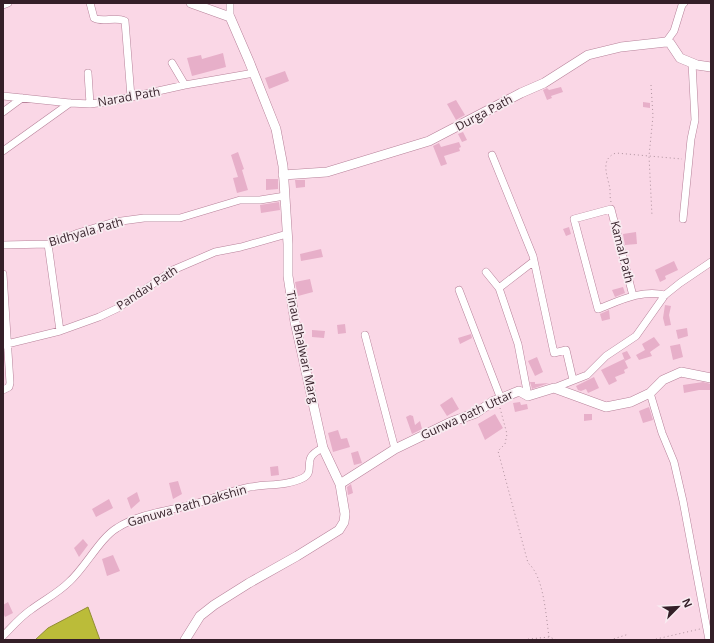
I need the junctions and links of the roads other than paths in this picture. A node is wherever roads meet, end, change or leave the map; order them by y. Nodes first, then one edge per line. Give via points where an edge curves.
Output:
1 (8, 3) edge
2 (90, 3) edge
3 (191, 3) edge
4 (230, 3) edge
5 (684, 3) edge
6 (3, 5) edge
7 (230, 17) junction
8 (666, 42) junction
9 (172, 63) dead end
10 (692, 63) junction
11 (711, 67) edge
12 (88, 73) dead end
13 (254, 73) junction
14 (185, 86) junction
15 (3, 96) edge
16 (131, 97) junction
17 (22, 98) junction
18 (70, 103) junction
19 (90, 104) junction
20 (3, 112) edge
21 (3, 151) edge
22 (492, 155) dead end
23 (283, 175) junction
24 (285, 196) junction
25 (683, 219) dead end
26 (287, 234) junction
27 (3, 244) edge
28 (48, 244) junction
29 (534, 261) junction
30 (711, 262) edge
31 (486, 272) dead end
32 (3, 274) edge
33 (499, 288) junction
34 (460, 290) dead end
35 (665, 295) junction
36 (633, 296) junction
37 (60, 331) junction
38 (365, 335) dead end
39 (5, 344) edge
40 (711, 378) edge
41 (573, 380) junction
42 (554, 388) junction
43 (3, 390) edge
44 (650, 393) junction
45 (528, 396) junction
46 (499, 400) junction
47 (324, 448) junction
48 (395, 449) junction
49 (340, 484) junction
50 (708, 624) edge
51 (3, 636) edge
52 (186, 640) edge
53 (709, 640) edge

1 - 6 street
2 - 16 street via 94,18 125,21
3 - 7 street
4 - 7 street
5 - 8 street via 674,31
7 - 13 street, Tinau Bhalwari Marg
8 - 10 street via 670,43 680,58
8 - 23 street, Durga Path via 621,47 588,55 544,83 429,141 327,172
9 - 14 street
10 - 11 street
10 - 25 street via 695,120 688,160
12 - 19 street
13 - 14 street, Narad Path
13 - 23 street, Tinau Bhalwari Marg via 276,129
14 - 16 street, Narad Path
15 - 17 street, Narad Path
16 - 19 street, Narad Path
17 - 18 street, Narad Path
17 - 20 street
18 - 19 street, Narad Path
18 - 21 street
22 - 29 street
23 - 24 street, Tinau Bhalwari Marg
24 - 26 street, Tinau Bhalwari Marg
24 - 28 street, Bidhyala Path via 240,200 180,218 144,218 114,222
26 - 37 street, Pandav Path via 215,252 173,270 99,318
26 - 47 street, Tinau Bhalwari Marg via 288,276 295,322
27 - 28 street, Bidhyala Path
28 - 37 street
29 - 33 street
29 - 41 street via 554,353 566,350
30 - 35 street
31 - 33 street
32 - 39 street
33 - 45 street via 518,344
34 - 46 street
35 - 36 street via 653,293
35 - 41 street via 636,336 606,356 586,375
36 - 36 street, Kamal Path via 598,309 574,219 611,209
37 - 39 street, Pandav Path
38 - 48 street
39 - 43 street via 10,385
40 - 44 street via 681,372 663,380
41 - 42 street
42 - 44 street via 606,407 631,402
42 - 45 street, Gunwa path Uttar
44 - 50 street via 674,462
45 - 46 street, Gunwa path Uttar via 519,391
46 - 48 street, Gunwa path Uttar
47 - 49 street, Tinau Bhalwari Marg
47 - 51 street, Ganuwa Path Dakshin via 311,457 309,472 302,479 235,491 129,521 115,529 68,583 31,609
48 - 49 street, Gunwa path Uttar
49 - 52 street, Tinau Bhalwari Marg via 344,522 339,530 214,605 200,616
50 - 53 street

